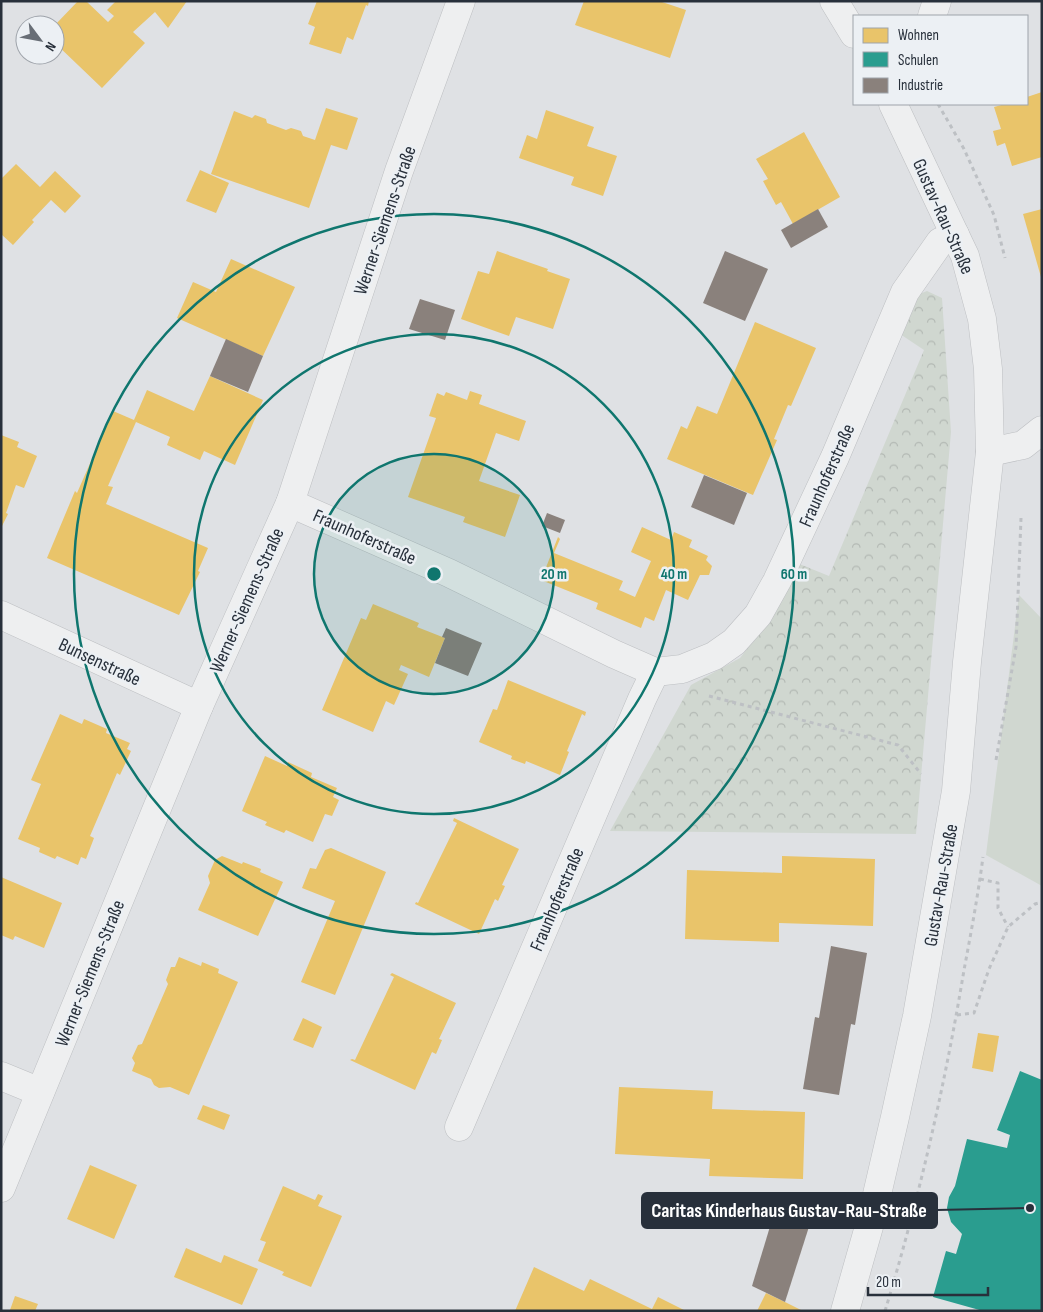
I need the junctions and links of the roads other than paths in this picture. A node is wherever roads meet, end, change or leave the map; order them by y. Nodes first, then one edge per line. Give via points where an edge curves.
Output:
1 (461, 1) edge
2 (834, 1) edge
3 (937, 1) edge
4 (932, 15) edge
5 (853, 32) edge
6 (893, 105) edge
7 (955, 235) junction
8 (1042, 430) edge
9 (990, 452) junction
10 (290, 503) junction
11 (1, 615) edge
12 (655, 672) junction
13 (199, 706) junction
14 (1, 1076) edge
15 (40, 1092) junction
16 (459, 1126) dead end
17 (1, 1188) edge
18 (845, 1311) edge

1 - 10 street, Werner-Siemens-Straße via 399,171
2 - 5 street
3 - 4 street
6 - 7 street, Gustav-Rau-Straße
7 - 9 street, Gustav-Rau-Straße via 965,256 982,319 988,369
7 - 12 street, Fraunhoferstraße via 940,242 904,292 835,457 758,615 734,642 714,656 682,668
8 - 9 street via 1023,445
9 - 18 street, Gustav-Rau-Straße via 956,791 944,866 895,1117
10 - 12 street, Fraunhoferstraße via 449,573
10 - 13 street, Werner-Siemens-Straße
11 - 13 street, Bunsenstraße
12 - 16 street, Fraunhoferstraße
13 - 15 street, Werner-Siemens-Straße
14 - 15 street
15 - 17 street, Werner-Siemens-Straße

